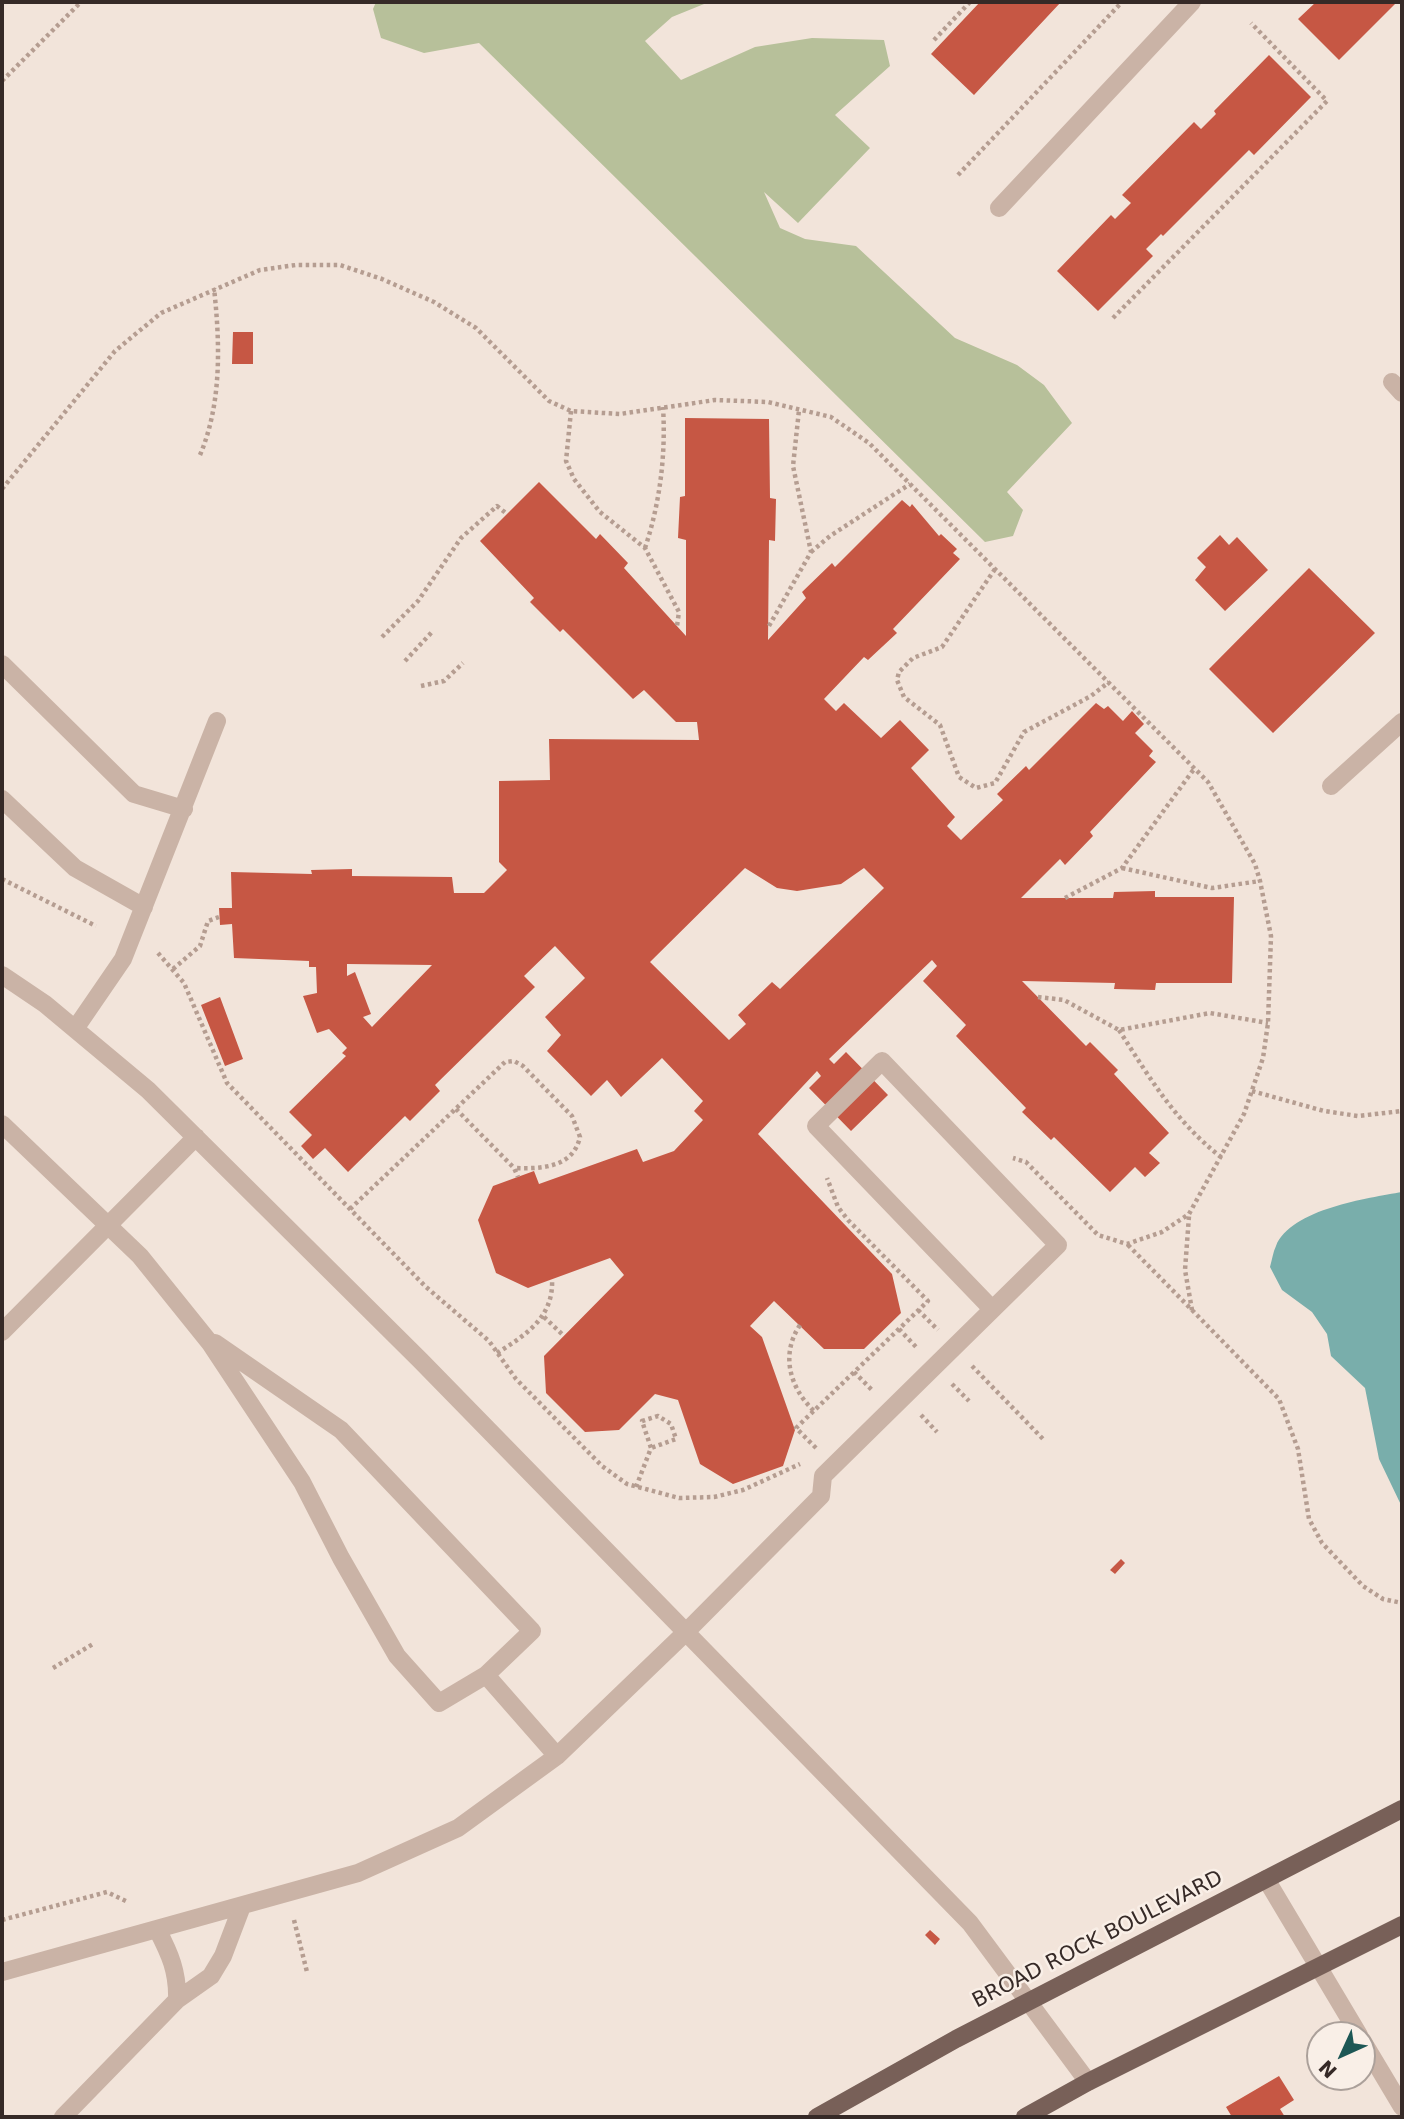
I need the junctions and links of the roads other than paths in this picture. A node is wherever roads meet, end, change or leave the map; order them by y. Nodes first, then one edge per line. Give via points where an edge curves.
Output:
1 (1192, 2) edge
2 (999, 208) dead end
3 (2, 664) edge
4 (217, 721) dead end
5 (1402, 722) edge
6 (1331, 786) dead end
7 (2, 799) edge
8 (184, 809) junction
9 (144, 907) junction
10 (2, 975) edge
11 (75, 1029) junction
12 (2, 1124) edge
13 (196, 1138) junction
14 (108, 1226) junction
15 (992, 1310) junction
16 (2, 1332) edge
17 (203, 1336) junction
18 (685, 1633) junction
19 (486, 1675) junction
20 (557, 1756) junction
21 (1402, 1809) edge
22 (1266, 1879) junction
23 (242, 1906) junction
24 (1402, 1925) edge
25 (157, 1929) junction
26 (1318, 1968) junction
27 (2, 1972) edge
28 (177, 2000) junction
29 (1028, 2002) junction
30 (1350, 2021) edge
31 (1376, 2063) edge
32 (1088, 2082) junction
33 (1402, 2107) edge
34 (63, 2117) edge
35 (817, 2117) edge
36 (1025, 2117) edge

1 - 2 street
3 - 8 street via 134,794
4 - 8 street
5 - 6 street
7 - 9 street via 75,868
8 - 9 street
9 - 11 street via 122,959
10 - 11 street
11 - 13 street via 148,1090
12 - 14 street
13 - 14 street
13 - 18 street
14 - 16 street
14 - 17 street via 140,1256
15 - 15 street via 1058,1245 881,1061 816,1126
15 - 18 street via 823,1476 821,1496
17 - 19 street via 302,1482 397,1656 439,1703
17 - 19 street via 341,1430 532,1631
18 - 20 street
18 - 29 street via 970,1923
19 - 20 street
20 - 23 street via 457,1828 358,1873
21 - 22 main road, BROAD ROCK BOULEVARD
22 - 26 street
22 - 29 main road, BROAD ROCK BOULEVARD
23 - 25 street
23 - 28 street via 211,1976
24 - 26 main road
25 - 27 street
25 - 28 street via 172,1957
26 - 30 street
26 - 32 main road
28 - 34 street
29 - 32 street
29 - 35 main road, BROAD ROCK BOULEVARD
31 - 33 street
32 - 36 main road

